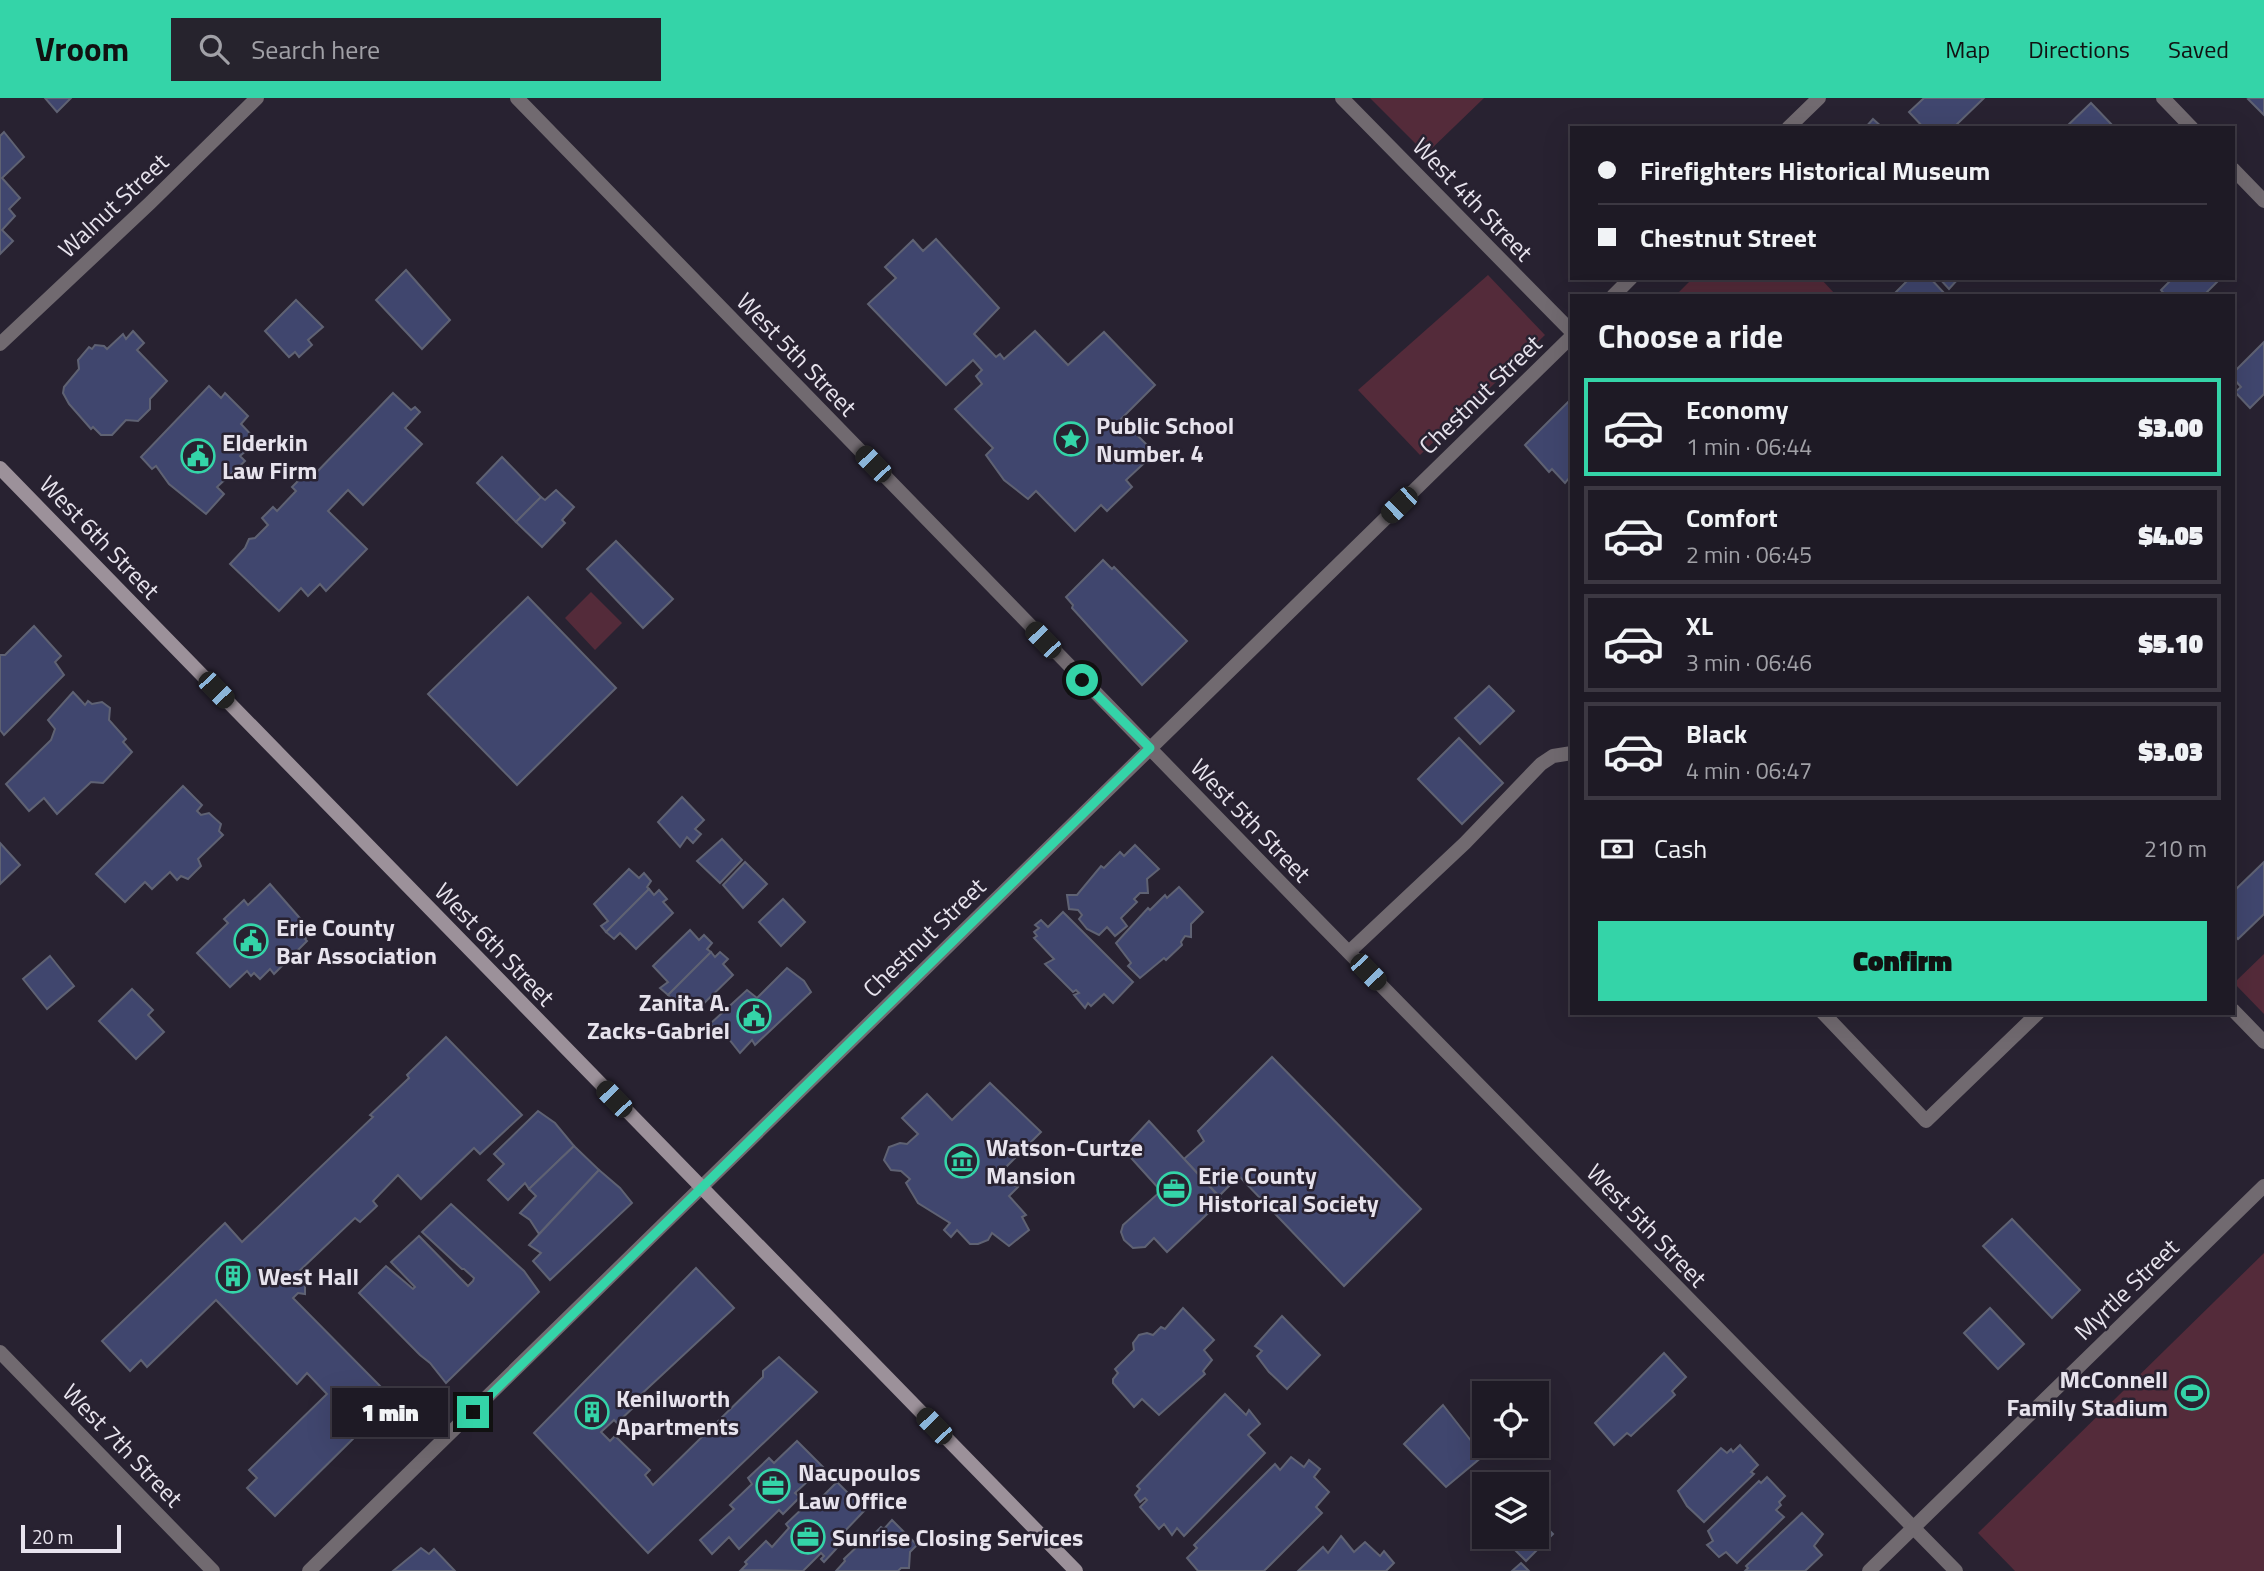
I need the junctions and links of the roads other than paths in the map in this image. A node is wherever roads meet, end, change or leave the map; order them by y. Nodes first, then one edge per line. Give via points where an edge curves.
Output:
1 (257, 98) edge
2 (517, 98) edge
3 (1342, 98) edge
4 (1819, 98) edge
5 (2163, 98) edge
6 (1790, 126) edge
7 (2190, 126) edge
8 (2235, 171) edge
9 (2264, 201) edge
10 (1629, 280) edge
11 (1615, 294) edge
12 (1570, 332) edge
13 (1570, 336) edge
14 (0, 344) edge
15 (0, 468) edge
16 (1150, 748) junction
17 (1570, 753) edge
18 (1349, 952) junction
19 (2235, 1012) edge
20 (1825, 1015) edge
21 (2036, 1015) edge
22 (2264, 1042) edge
23 (2264, 1186) edge
24 (701, 1187) junction
25 (0, 1352) edge
26 (1913, 1527) junction
27 (213, 1571) edge
28 (309, 1571) edge
29 (1076, 1571) edge
30 (1869, 1571) edge
31 (1956, 1571) edge

1 - 14 street, Walnut Street
2 - 16 street, West 5th Street
3 - 12 street, West 4th Street
4 - 6 street
5 - 7 street
8 - 9 street
10 - 11 street
13 - 16 street, Chestnut Street
15 - 24 main road, West 6th Street
16 - 18 street, West 5th Street
16 - 24 street, Chestnut Street
17 - 18 street via 1541,764
18 - 26 street, West 5th Street
19 - 22 street
20 - 21 street via 1926,1121
23 - 26 street, Myrtle Street
24 - 28 street, Chestnut Street
24 - 29 main road, West 6th Street
25 - 27 street, West 7th Street
26 - 30 street, Myrtle Street
26 - 31 street, West 5th Street

